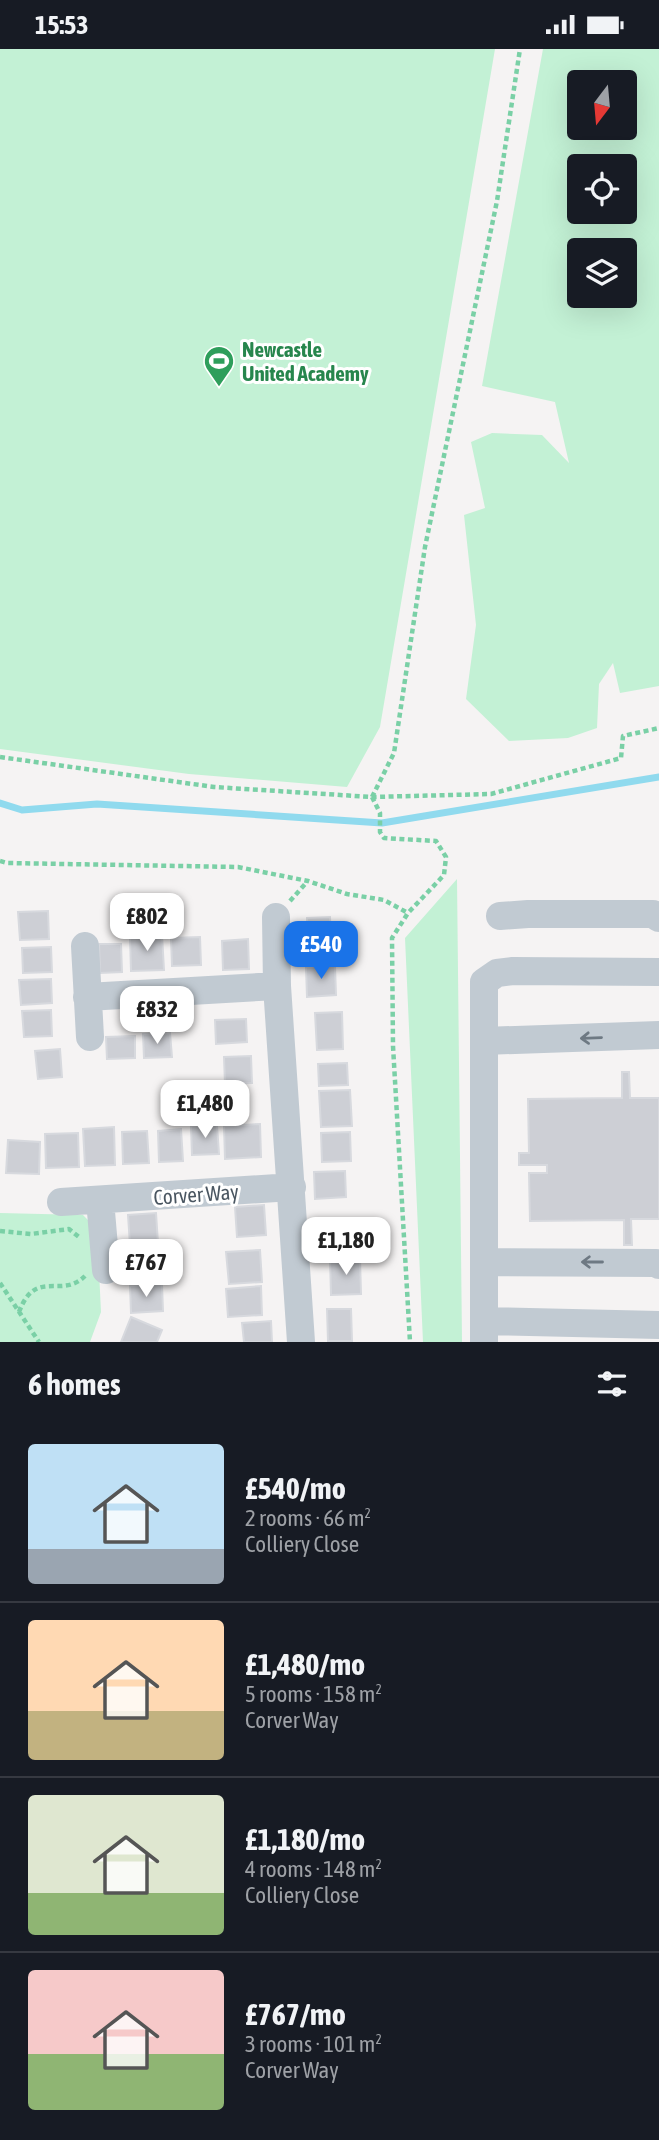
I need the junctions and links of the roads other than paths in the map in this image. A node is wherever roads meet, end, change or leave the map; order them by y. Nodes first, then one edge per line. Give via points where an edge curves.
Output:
1 (500, 916) dead end
2 (276, 917) dead end
3 (659, 918) edge
4 (85, 946) dead end
5 (659, 972) edge
6 (277, 986) junction
7 (88, 997) junction
8 (659, 1035) edge
9 (90, 1037) dead end
10 (484, 1041) junction
11 (292, 1187) junction
12 (100, 1200) junction
13 (61, 1202) dead end
14 (484, 1262) junction
15 (659, 1265) edge
16 (97, 1272) road end
17 (659, 1325) edge
18 (484, 1331) edge
19 (301, 1342) edge

1 - 3 street via 653,914
2 - 6 street
4 - 7 street
5 - 10 street via 497,973 484,982
6 - 7 street
6 - 11 street
7 - 9 street
8 -> 10 street
10 - 14 street
11 - 12 street, Corver Way
11 - 19 street
12 - 13 street, Corver Way
12 - 16 street
15 -> 14 street
14 - 18 street
17 - 18 street

